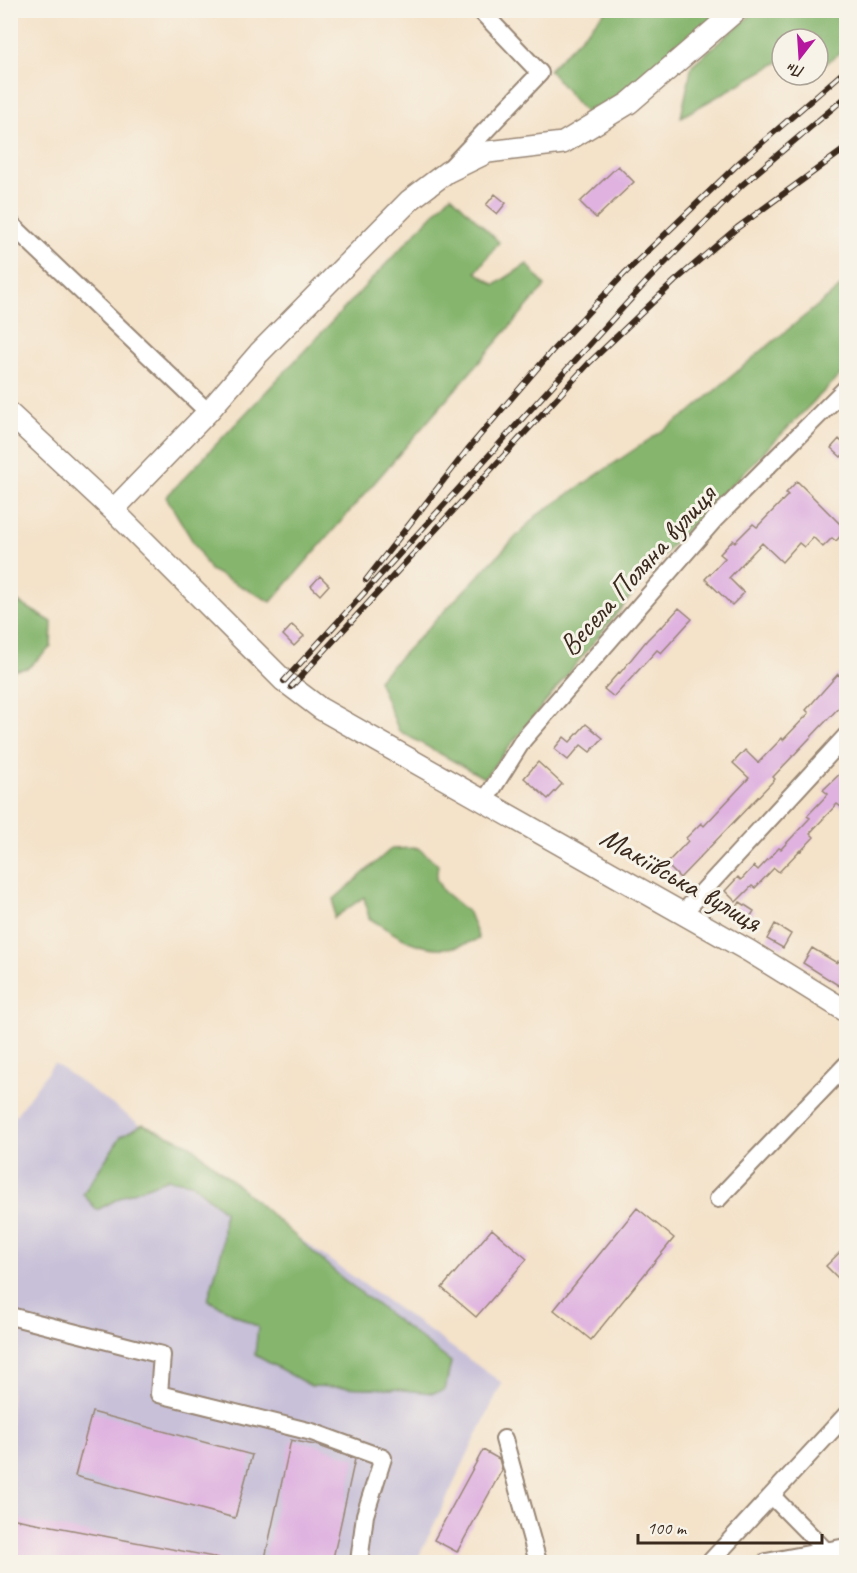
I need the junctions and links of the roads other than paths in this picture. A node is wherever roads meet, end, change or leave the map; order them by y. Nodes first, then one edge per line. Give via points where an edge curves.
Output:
1 (480, 10) edge
2 (737, 10) edge
3 (447, 172) junction
4 (10, 223) edge
5 (846, 388) edge
6 (208, 412) junction
7 (10, 414) edge
8 (112, 510) junction
9 (846, 736) edge
10 (484, 802) junction
11 (682, 914) junction
12 (846, 1011) edge
13 (846, 1065) edge
14 (718, 1199) dead end
15 (10, 1316) edge
16 (846, 1415) edge
17 (504, 1438) dead end
18 (772, 1496) junction
19 (846, 1547) edge
20 (826, 1551) junction
21 (359, 1563) edge
22 (538, 1563) edge
23 (710, 1563) edge
24 (766, 1563) edge

1 - 3 street via 540,73
2 - 3 main road via 629,103 563,143 488,152
3 - 6 main road via 410,200 259,353
4 - 6 street
5 - 10 street, Весела Поляна вулиця via 708,528 523,740
6 - 8 main road
7 - 8 main road, Макіївська вулиця
8 - 10 main road, Макіївська вулиця via 304,698
9 - 11 street
10 - 11 main road, Макіївська вулиця
11 - 12 main road, Макіївська вулиця
13 - 14 street
15 - 21 street via 162,1355 159,1394 312,1432 383,1458 365,1515
16 - 18 street
17 - 22 street
18 - 20 street
18 - 23 street
19 - 20 street
20 - 24 street

